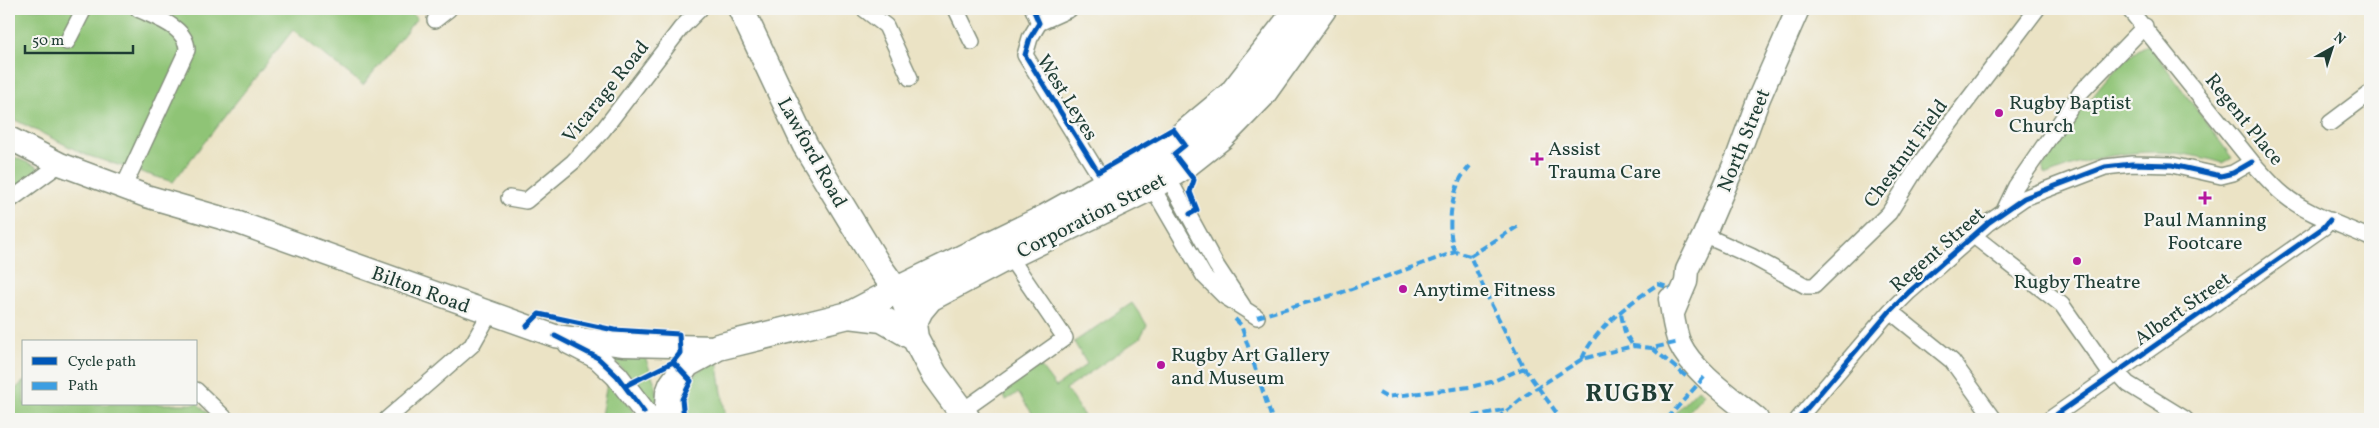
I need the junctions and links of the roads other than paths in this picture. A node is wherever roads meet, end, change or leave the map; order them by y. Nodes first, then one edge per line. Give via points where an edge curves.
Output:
1 (84, 9) edge
2 (138, 9) edge
3 (449, 9) edge
4 (700, 9) edge
5 (741, 9) edge
6 (864, 9) edge
7 (956, 9) edge
8 (1033, 9) edge
9 (1070, 9) edge
10 (1298, 9) edge
11 (1323, 9) edge
12 (1798, 9) edge
13 (2037, 9) edge
14 (2130, 9) edge
15 (435, 20) dead end
16 (1039, 23) junction
17 (2145, 26) junction
18 (67, 42) dead end
19 (972, 42) dead end
20 (910, 78) dead end
21 (2370, 92) edge
22 (2330, 123) dead end
23 (9, 138) edge
24 (2252, 162) junction
25 (60, 164) junction
26 (1154, 171) junction
27 (1106, 186) junction
28 (123, 188) junction
29 (510, 198) dead end
30 (9, 201) edge
31 (2004, 210) junction
32 (2330, 220) junction
33 (1704, 235) junction
34 (1974, 236) junction
35 (2370, 238) edge
36 (1009, 256) junction
37 (897, 290) junction
38 (1890, 311) junction
39 (490, 313) junction
40 (1252, 314) dead end
41 (849, 315) junction
42 (914, 331) junction
43 (555, 336) junction
44 (718, 347) junction
45 (2115, 374) junction
46 (198, 392) edge
47 (965, 415) edge
48 (2168, 415) edge
49 (226, 419) edge
50 (387, 419) edge
51 (650, 419) edge
52 (667, 419) edge
53 (1757, 419) edge
54 (1798, 419) edge
55 (1994, 419) edge
56 (2050, 419) edge
57 (2185, 419) edge

1 - 18 street
2 - 28 street via 182,34 187,50
3 - 15 street
4 - 29 street, Vicarage Road via 681,28 603,130 573,162 526,201
5 - 37 main road, Lawford Road via 805,144 878,265
6 - 20 street via 886,26
7 - 19 street
8 - 16 street, West Leyes
9 - 16 street
10 - 26 highway, Corporation Street via 1232,94
11 - 26 highway, Corporation Street via 1261,96 1221,137
12 - 33 main road, North Street
13 - 33 street, Chestnut Field via 1920,164 1889,213 1814,286 1806,286
14 - 17 street, Regent Place
16 - 27 street, West Leyes via 1025,55
17 - 24 street, Regent Place
17 - 31 street via 2081,92 2016,186
21 - 22 street
23 - 25 main road, Bilton Road
24 - 31 street, Regent Street via 2221,176 2172,165 2132,164 2105,168 2024,198
24 - 32 street, Regent Place via 2285,195 2303,208
25 - 28 main road, Bilton Road
25 - 30 street
26 - 27 highway, Corporation Street
26 - 36 highway, Corporation Street
26 - 40 street
27 - 37 highway, Corporation Street
28 - 39 main road, Bilton Road via 239,223
31 - 34 street, Regent Street
32 - 35 street
32 - 45 street, Albert Street
33 - 53 main road, North Street via 1687,270 1686,282 1673,313 1679,342 1687,356 1706,375
34 - 38 street, Regent Street via 1942,261
34 - 45 street via 2062,305
36 - 42 highway, Corporation Street via 930,298 920,310
36 - 47 street via 1065,338
37 - 41 highway, Bilton Road
37 - 42 main road, Lawford Road
38 - 54 street, Regent Street
38 - 55 street via 1952,361
39 - 43 main road, Bilton Road
39 - 50 street via 472,345
41 - 42 highway, Bilton Road via 882,319
41 - 44 highway, Bilton Road
42 - 47 highway via 934,374
43 - 44 main road, Bilton Road via 624,345
43 - 51 main road via 598,358 618,376
44 - 52 highway via 687,364 682,371 669,393
45 - 48 street
45 - 56 street, Albert Street
46 - 49 street
48 - 57 street

